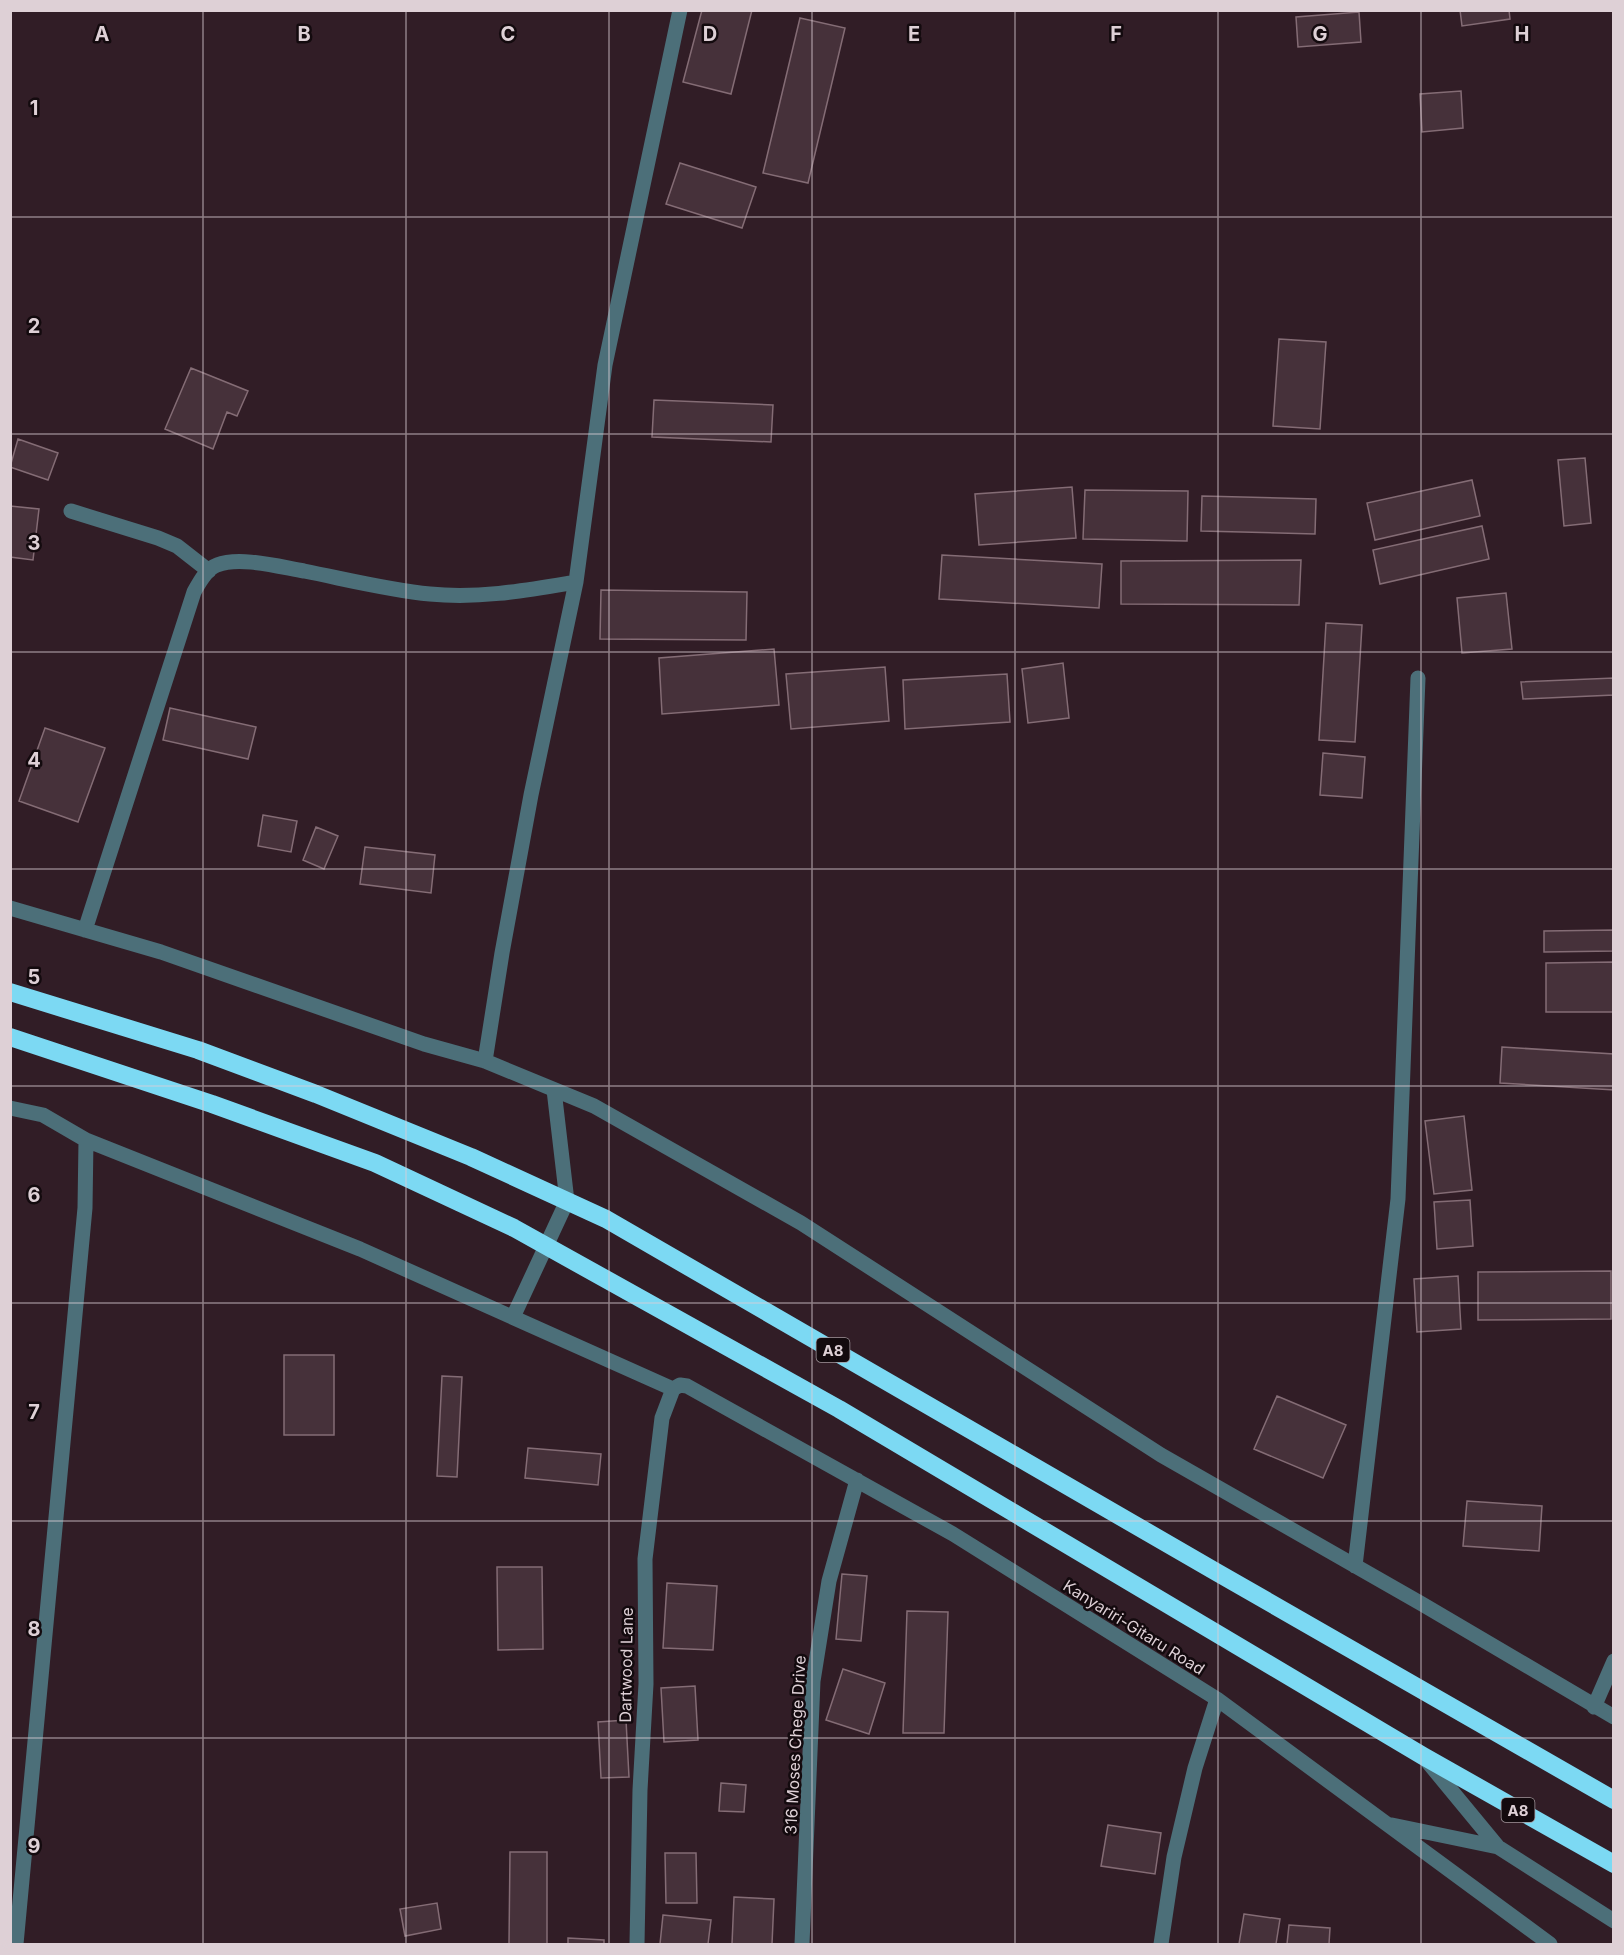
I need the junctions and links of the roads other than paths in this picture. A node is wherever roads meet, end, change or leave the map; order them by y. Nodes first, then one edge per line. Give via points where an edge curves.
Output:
1 (680, 10) edge
2 (71, 511) dead end
3 (209, 571) junction
4 (576, 582) junction
5 (1419, 678) dead end
6 (10, 908) edge
7 (85, 930) junction
8 (10, 992) edge
9 (10, 1037) edge
10 (485, 1061) junction
11 (554, 1090) junction
12 (10, 1107) edge
13 (86, 1140) junction
14 (567, 1201) junction
15 (547, 1247) junction
16 (513, 1317) junction
17 (673, 1389) junction
18 (856, 1480) junction
19 (1355, 1566) junction
20 (1614, 1661) edge
21 (1217, 1699) junction
22 (1594, 1707) junction
23 (1614, 1717) edge
24 (1423, 1756) junction
25 (1614, 1800) edge
26 (1385, 1823) junction
27 (1498, 1847) junction
28 (1614, 1864) edge
29 (1614, 1921) edge
30 (16, 1944) edge
31 (637, 1944) edge
32 (802, 1944) edge
33 (1161, 1944) edge
34 (1550, 1944) edge

1 - 4 street via 605,365
2 - 3 street via 177,546
3 - 4 street via 217,565 236,562 270,565 431,594 501,595
3 - 7 street via 194,592
4 - 10 street via 531,795
5 - 19 street via 1398,1199
6 - 7 street
7 - 10 street
8 - 14 highway, A8 via 198,1050 316,1094
9 - 15 highway, A8 via 375,1163
10 - 11 street
11 - 14 street
11 - 19 street via 594,1107 801,1223 1161,1455
12 - 13 street, Kanyariri-Gitaru Road via 43,1115
13 - 16 street, Kanyariri-Gitaru Road via 360,1249
13 - 30 street via 85,1208
14 - 15 street
14 - 25 highway, A8 via 606,1219
15 - 16 street
15 - 24 highway, A8 via 849,1415
16 - 17 street, Kanyariri-Gitaru Road
17 - 18 street, Kanyariri-Gitaru Road via 687,1386
17 - 31 street, Dartwood Lane via 662,1418 645,1559 646,1684
18 - 21 street, Kanyariri-Gitaru Road via 953,1534
18 - 32 street, 316 Moses Chege Drive via 829,1581 813,1681
19 - 22 street
20 - 22 street
21 - 26 street, Kanyariri-Gitaru Road
21 - 33 street via 1195,1768 1174,1857
22 - 23 street
24 - 27 street
24 - 28 highway, A8
26 - 27 street
26 - 34 street, Kanyariri-Gitaru Road
27 - 29 street

